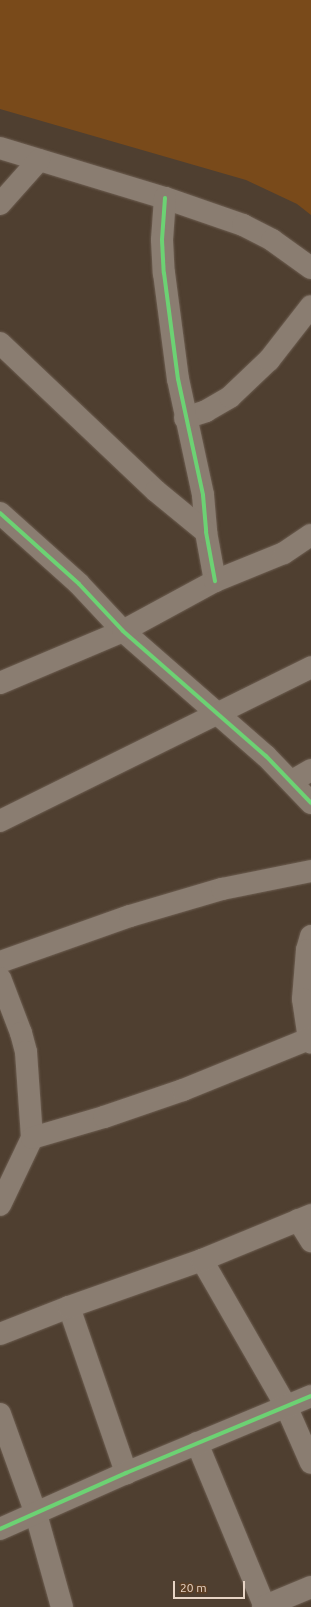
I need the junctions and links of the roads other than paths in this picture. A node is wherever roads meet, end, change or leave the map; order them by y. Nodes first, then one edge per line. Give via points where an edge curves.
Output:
1 (0, 148) edge
2 (39, 160) junction
3 (165, 198) junction
4 (0, 204) edge
5 (311, 268) edge
6 (311, 306) edge
7 (0, 343) edge
8 (185, 418) junction
9 (0, 513) edge
10 (206, 532) junction
11 (311, 535) edge
12 (215, 581) junction
13 (123, 631) junction
14 (311, 667) edge
15 (0, 683) edge
16 (217, 713) junction
17 (311, 770) edge
18 (292, 781) junction
19 (311, 803) edge
20 (0, 821) edge
21 (311, 871) edge
22 (311, 936) edge
23 (0, 962) edge
24 (0, 978) edge
25 (310, 1040) edge
26 (32, 1138) junction
27 (0, 1205) edge
28 (305, 1217) edge
29 (311, 1241) edge
30 (202, 1260) junction
31 (69, 1307) junction
32 (0, 1334) edge
33 (311, 1396) edge
34 (286, 1406) junction
35 (0, 1414) edge
36 (197, 1443) junction
37 (311, 1463) edge
38 (126, 1473) junction
39 (36, 1514) junction
40 (0, 1529) edge
41 (311, 1587) edge
42 (62, 1607) edge
43 (264, 1607) edge

1 - 2 street
2 - 3 street
2 - 4 street
3 - 5 street via 243,226 272,240
3 - 8 street via 162,240 164,273
6 - 8 street via 269,360 230,397 206,411
7 - 10 street via 156,491
8 - 10 street via 203,495
9 - 13 street via 79,584
10 - 12 street
11 - 12 street via 284,553
12 - 13 street
13 - 15 street
13 - 16 street
14 - 16 street
16 - 18 street
16 - 20 street
17 - 18 street
18 - 19 street
21 - 23 street via 222,890 151,910
22 - 25 street via 307,950 303,999
24 - 26 street via 26,1052
25 - 26 street via 183,1090
26 - 27 street
28 - 29 street
28 - 30 street
30 - 31 street
30 - 34 street
31 - 32 street
31 - 38 street
33 - 34 street
34 - 36 street
34 - 37 street
35 - 39 street
36 - 38 street
36 - 43 street
38 - 39 street
39 - 40 street
39 - 42 street
41 - 43 street

